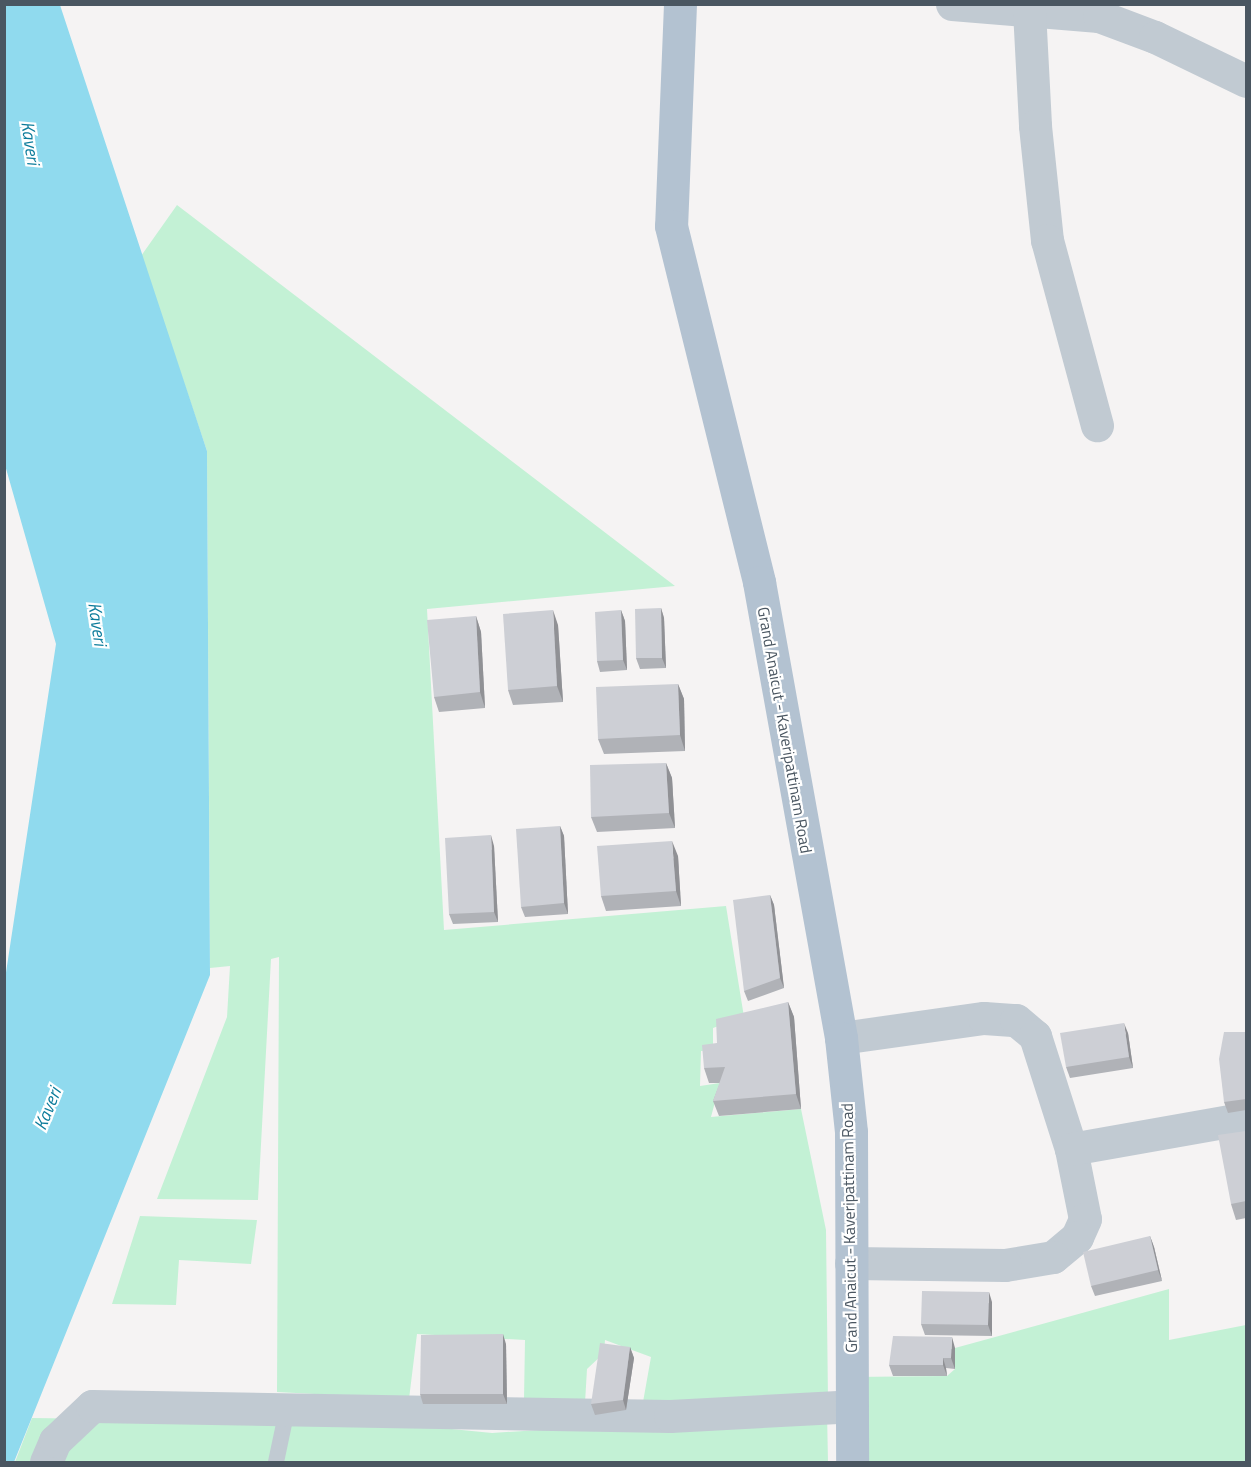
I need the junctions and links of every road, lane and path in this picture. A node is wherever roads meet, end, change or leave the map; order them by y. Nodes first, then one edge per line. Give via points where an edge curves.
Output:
1 (680, 4) edge
2 (952, 4) edge
3 (991, 6) edge
4 (1029, 10) junction
5 (1246, 81) edge
6 (1097, 425) dead end
7 (841, 1038) junction
8 (1246, 1118) edge
9 (1071, 1149) junction
10 (851, 1263) junction
11 (852, 1406) junction
12 (287, 1410) junction
13 (46, 1462) edge
14 (276, 1462) edge
15 (852, 1462) edge

1 - 7 main road, Grand Anaicut - Kaveripattinam Road via 671,226 759,582
2 - 3 street
3 - 4 street
4 - 5 street via 1099,16 1155,37
4 - 6 street via 1035,126 1047,240
7 - 9 street via 984,1018 1016,1020 1035,1036
7 - 10 main road, Grand Anaicut - Kaveripattinam Road via 851,1132
8 - 9 street
9 - 10 street via 1085,1219 1077,1237 1053,1257 1005,1265
10 - 11 main road, Grand Anaicut - Kaveripattinam Road
11 - 12 street via 669,1416
11 - 15 main road, Grand Anaicut - Kaveripattinam Road
12 - 13 street via 92,1406 55,1441
12 - 14 lane

